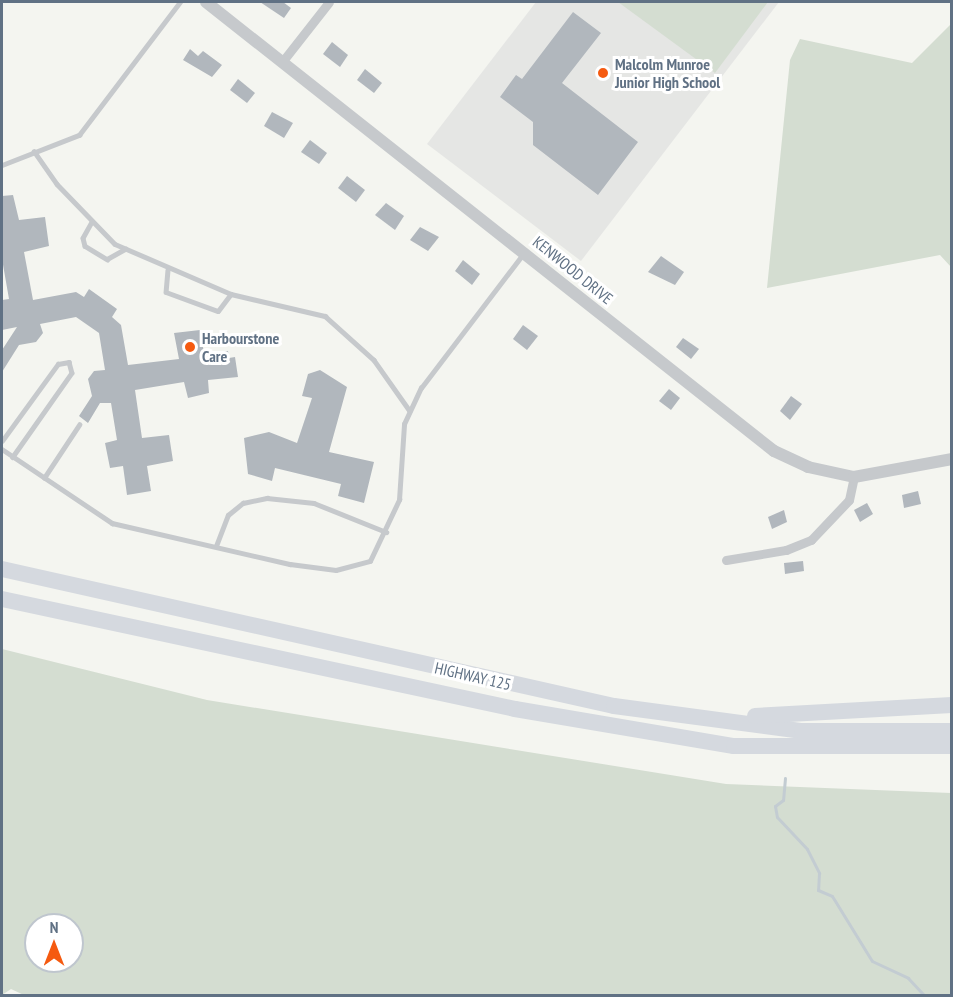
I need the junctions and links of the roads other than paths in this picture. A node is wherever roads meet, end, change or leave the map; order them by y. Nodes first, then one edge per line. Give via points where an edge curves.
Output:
1 (180, 2) edge
2 (206, 2) edge
3 (329, 2) edge
4 (282, 62) junction
5 (34, 151) junction
6 (2, 165) edge
7 (92, 222) junction
8 (125, 249) junction
9 (525, 251) junction
10 (168, 270) junction
11 (231, 294) junction
12 (410, 411) junction
13 (79, 425) dead end
14 (2, 441) edge
15 (2, 449) edge
16 (13, 457) junction
17 (951, 459) edge
18 (854, 477) junction
19 (44, 478) junction
20 (386, 532) junction
21 (216, 546) junction
22 (726, 560) dead end
23 (2, 569) edge
24 (2, 599) edge
25 (951, 705) edge
26 (614, 706) junction
27 (951, 731) edge
28 (951, 746) edge

1 - 5 lane via 79,135
2 - 4 street, KENWOOD DRIVE
3 - 4 street
4 - 9 street, KENWOOD DRIVE
5 - 6 lane
5 - 7 lane
7 - 8 lane
7 - 8 lane via 83,238 85,246 107,259
8 - 10 lane
9 - 12 lane via 421,388
9 - 18 street, KENWOOD DRIVE via 774,451 823,472
10 - 11 lane
10 - 11 lane via 166,292 218,311
11 - 12 lane via 325,316 374,360
12 - 20 lane via 404,424 399,500
13 - 19 lane
14 - 16 lane via 58,364 69,362 72,373
15 - 16 lane
16 - 19 lane
17 - 18 street, KENWOOD DRIVE
18 - 22 street via 849,500 811,540
19 - 21 lane via 112,522
20 - 21 lane via 370,561 336,570
20 - 21 lane via 314,503 267,498 243,503 228,515
23 - 26 highway, HIGHWAY 125
24 - 28 highway, HIGHWAY 125 via 515,709 734,746
25 - 26 highway via 786,717
26 - 27 highway, HIGHWAY 125 via 802,731

